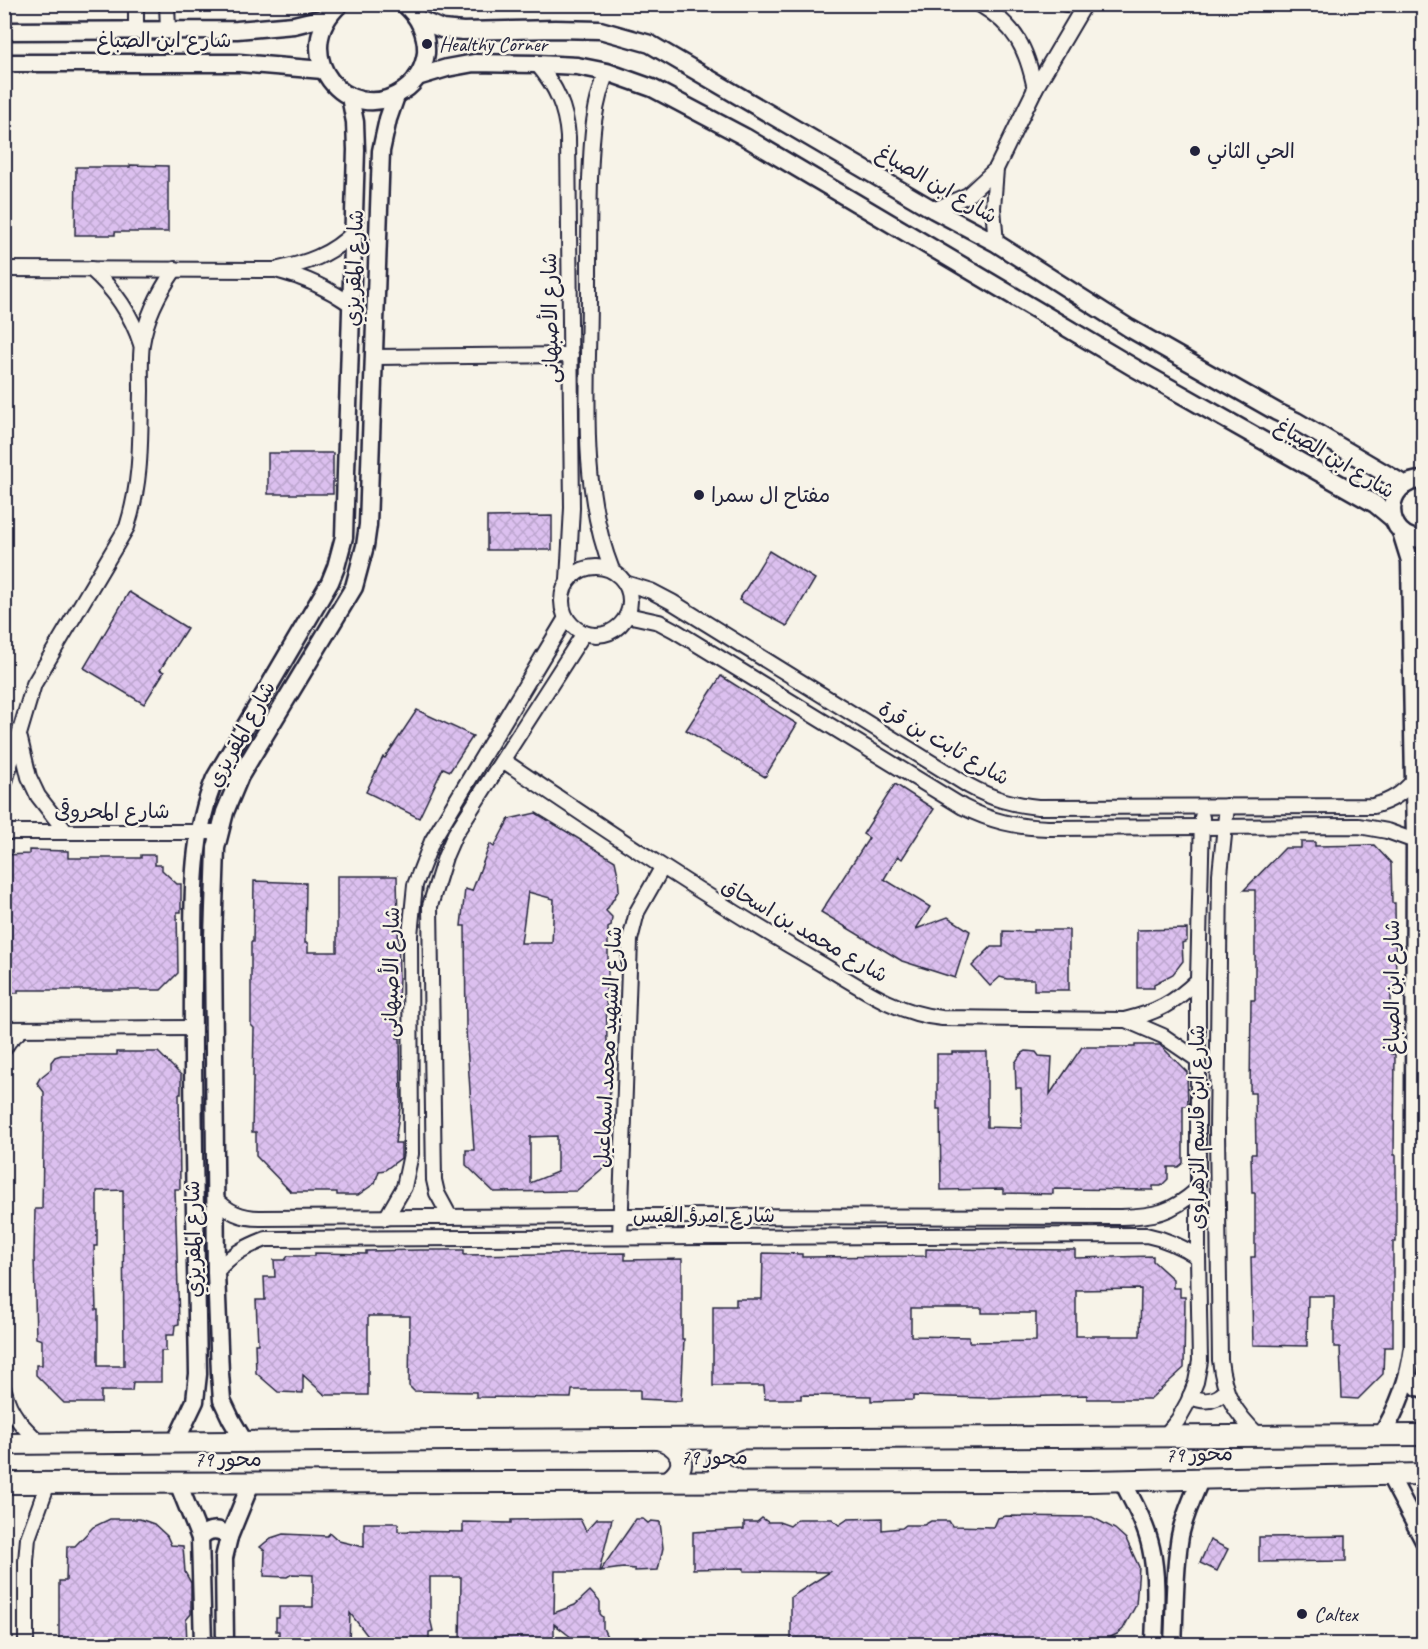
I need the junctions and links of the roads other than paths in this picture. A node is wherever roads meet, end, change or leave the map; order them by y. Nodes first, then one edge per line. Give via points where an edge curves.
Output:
1 (136, 4) edge
2 (167, 4) edge
3 (340, 4) edge
4 (404, 4) edge
5 (979, 4) edge
6 (1065, 4) edge
7 (1084, 6) edge
8 (327, 17) junction
9 (418, 19) junction
10 (136, 29) junction
11 (168, 30) junction
12 (4, 31) edge
13 (4, 63) edge
14 (537, 64) junction
15 (323, 70) junction
16 (607, 72) junction
17 (417, 77) junction
18 (1035, 89) junction
19 (396, 96) junction
20 (350, 97) junction
21 (996, 169) junction
22 (934, 210) junction
23 (355, 231) junction
24 (996, 243) junction
25 (4, 269) edge
26 (91, 269) junction
27 (175, 269) junction
28 (274, 270) junction
29 (352, 305) junction
30 (142, 346) junction
31 (571, 355) junction
32 (374, 357) junction
33 (1424, 480) edge
34 (1405, 485) junction
35 (1397, 525) junction
36 (1424, 539) edge
37 (612, 570) junction
38 (568, 580) junction
39 (625, 583) junction
40 (627, 615) junction
41 (566, 618) junction
42 (584, 633) junction
43 (839, 706) junction
44 (828, 723) junction
45 (20, 737) junction
46 (504, 761) junction
47 (1414, 780) junction
48 (4, 785) edge
49 (1202, 806) junction
50 (1227, 806) junction
51 (1202, 826) junction
52 (1225, 826) junction
53 (4, 832) edge
54 (66, 832) junction
55 (199, 832) junction
56 (219, 832) junction
57 (1415, 841) junction
58 (662, 867) junction
59 (1198, 980) junction
60 (1124, 1020) junction
61 (193, 1028) junction
62 (4, 1029) edge
63 (22, 1029) junction
64 (4, 1049) edge
65 (1198, 1060) junction
66 (1198, 1132) junction
67 (1217, 1132) junction
68 (1197, 1190) junction
69 (215, 1198) junction
70 (621, 1216) junction
71 (450, 1217) junction
72 (386, 1218) junction
73 (620, 1236) junction
74 (1198, 1257) junction
75 (216, 1272) junction
76 (220, 1373) junction
77 (198, 1374) junction
78 (1408, 1377) junction
79 (1424, 1389) edge
80 (4, 1390) edge
81 (1226, 1391) junction
82 (1190, 1396) junction
83 (1424, 1435) edge
84 (1259, 1436) junction
85 (1381, 1436) junction
86 (1164, 1437) junction
87 (657, 1439) junction
88 (738, 1439) junction
89 (175, 1443) junction
90 (245, 1443) junction
91 (4, 1444) edge
92 (41, 1444) junction
93 (1389, 1474) junction
94 (1424, 1474) edge
95 (1201, 1479) junction
96 (1122, 1480) junction
97 (669, 1481) junction
98 (747, 1481) junction
99 (4, 1483) edge
100 (48, 1483) junction
101 (178, 1483) junction
102 (251, 1483) junction
103 (200, 1538) junction
104 (229, 1538) junction
105 (1424, 1541) edge
106 (228, 1642) edge
107 (26, 1644) edge
108 (202, 1644) edge
109 (1154, 1644) edge
110 (1173, 1644) edge

1 - 10 street
2 - 11 street
3 - 8 street
4 - 9 street
5 - 18 street via 1017,36 1030,63
6 - 7 street
7 - 18 street
8 - 11 street, شارع ابن الصباغ via 294,25 237,30
8 - 15 street via 318,43
9 - 17 street via 426,54
9 - 22 street, شارع ابن الصباغ via 442,29 463,31 600,30 650,44
10 - 11 street, شارع ابن الصباغ
10 - 12 street, شارع ابن الصباغ
13 - 15 street, شارع ابن الصباغ via 239,63
14 - 16 street, شارع ابن الصباغ
14 - 17 street, شارع ابن الصباغ via 474,63
14 - 31 street, شارع الأصبهانى via 556,90 567,120
15 - 20 street
16 - 35 street, شارع ابن الصباغ via 652,88 745,137 1133,367 1375,504
16 - 37 street, شارع الأصبهانى via 592,125 588,448 597,528
17 - 19 street
18 - 21 street
19 - 20 street via 381,101
19 - 32 street, شارع المقريزي via 381,151
20 - 23 street, شارع المقريزي via 356,141
21 - 22 street via 968,195
21 - 24 street
22 - 24 street, شارع ابن الصباغ
23 - 28 street via 322,256
23 - 29 street, شارع المقريزي
24 - 34 street, شارع ابن الصباغ via 1129,328
25 - 26 street
26 - 27 street
26 - 30 street via 128,311
27 - 28 street
27 - 30 street via 157,298
28 - 29 street via 311,280
29 - 55 street, شارع المقريزي via 346,521 339,560 330,582 215,778
30 - 45 street via 140,472 135,500 126,527 34,684
31 - 32 street
31 - 38 street, شارع الأصبهانى via 572,508
32 - 56 street, شارع المقريزي via 368,525 354,588 240,776
33 - 34 street
34 - 35 street via 1392,504
35 - 36 street via 1410,537
35 - 47 street, شارع ابن الصباغ via 1407,546 1410,568
37 - 38 street via 593,566
37 - 39 street
38 - 41 street via 561,605
39 - 40 street via 630,604
39 - 43 street, شارع ثابت بن قرة via 672,602
40 - 42 street via 609,632
40 - 44 street, شارع ثابت بن قرة via 659,622 674,630
41 - 42 street
41 - 72 street, شارع الأصبهانى via 432,841 415,885 410,935 411,1154 404,1187
42 - 46 street, شارع الأصبهانى
43 - 44 street
43 - 49 street, شارع ثابت بن قرة via 969,786 1014,805
44 - 51 street, شارع ثابت بن قرة via 963,807 1004,824 1026,828
45 - 48 street
45 - 54 street via 29,777 38,796
46 - 58 street, شارع محمد بن اسحاق
46 - 71 street, شارع الأصبهانى via 455,834 430,906 434,1173 437,1193
47 - 50 street, شارع ثابت بن قرة via 1389,802 1372,806
47 - 57 street, شارع ابن الصباغ
49 - 50 street, شارع ثابت بن قرة
49 - 51 street, شارع ابن قاسم الزهراوى
50 - 52 street, شارع ابن قاسم الزهراوى
51 - 52 street, شارع ثابت بن قرة
51 - 59 street, شارع ابن قاسم الزهراوى
52 - 57 street, شارع ثابت بن قرة via 1359,826
52 - 67 street, شارع ابن قاسم الزهراوى via 1220,874
53 - 54 street, شارع المحروقى
54 - 55 street, شارع المحروقى
55 - 56 street, شارع المحروقى
55 - 61 street, شارع المقريزي via 195,863
56 - 69 street, شارع المقريزي via 213,902
57 - 78 street, شارع ابن الصباغ via 1413,1335
58 - 60 street, شارع محمد بن اسحاق via 892,1005 918,1014 942,1018
58 - 70 street, شارع الشهيد محمد اسماعيل via 637,912 630,940
59 - 60 street, شارع محمد بن اسحاق via 1165,1007
59 - 65 street, شارع ابن قاسم الزهراوى
60 - 65 street, شارع محمد بن اسحاق via 1163,1036
61 - 63 street
61 - 77 street, شارع المقريزي
62 - 63 street
63 - 64 street
65 - 66 street, شارع ابن قاسم الزهراوى
66 - 67 street
66 - 68 street, شارع ابن قاسم الزهراوى
67 - 81 street, شارع ابن قاسم الزهراوى via 1220,1360
68 - 70 street, شارع امرؤ القيس via 1181,1204 1145,1216
68 - 74 street, شارع ابن قاسم الزهراوى
69 - 72 street, شارع امرؤ القيس via 224,1208 247,1218
69 - 75 street, شارع المقريزي
70 - 71 street, شارع امرؤ القيس
70 - 73 street, شارع الشهيد محمد اسماعيل
71 - 72 street, شارع امرؤ القيس
73 - 74 street, شارع امرؤ القيس via 1146,1235 1182,1246
73 - 75 street, شارع امرؤ القيس via 266,1239 235,1253
74 - 82 street, شارع ابن قاسم الزهراوى via 1200,1361
75 - 76 street, شارع المقريزي
76 - 77 street via 209,1378
76 - 90 street, شارع المقريزي via 222,1400
77 - 89 street, شارع المقريزي via 195,1401
78 - 79 street
78 - 85 street, شارع ابن الصباغ via 1394,1415
80 - 92 street via 8,1407
81 - 82 street via 1209,1401
81 - 84 street, شارع ابن قاسم الزهراوى via 1243,1421
82 - 86 street, شارع ابن قاسم الزهراوى
83 - 85 main road, محور 79
84 - 85 main road, محور 79
84 - 86 main road, محور 79
86 - 88 main road, محور 79
87 - 88 main road, محور 79
87 - 90 main road, محور 79
87 - 97 main road via 679,1451 681,1468
88 - 98 main road via 722,1448 717,1464 720,1472
89 - 90 main road, محور 79
89 - 92 main road, محور 79
91 - 92 main road, محور 79
93 - 94 main road, محور 79
93 - 95 main road, محور 79
93 - 105 street
95 - 96 main road, محور 79
95 - 110 street via 1180,1535
96 - 98 main road, محور 79
96 - 109 street via 1151,1546 1156,1582
97 - 98 main road, محور 79
97 - 102 main road, محور 79
99 - 100 main road, محور 79
100 - 101 main road, محور 79
100 - 107 street via 28,1538
101 - 102 main road, محور 79
101 - 103 street
102 - 104 street
103 - 104 street via 214,1530
103 - 108 street
104 - 106 street via 224,1558

